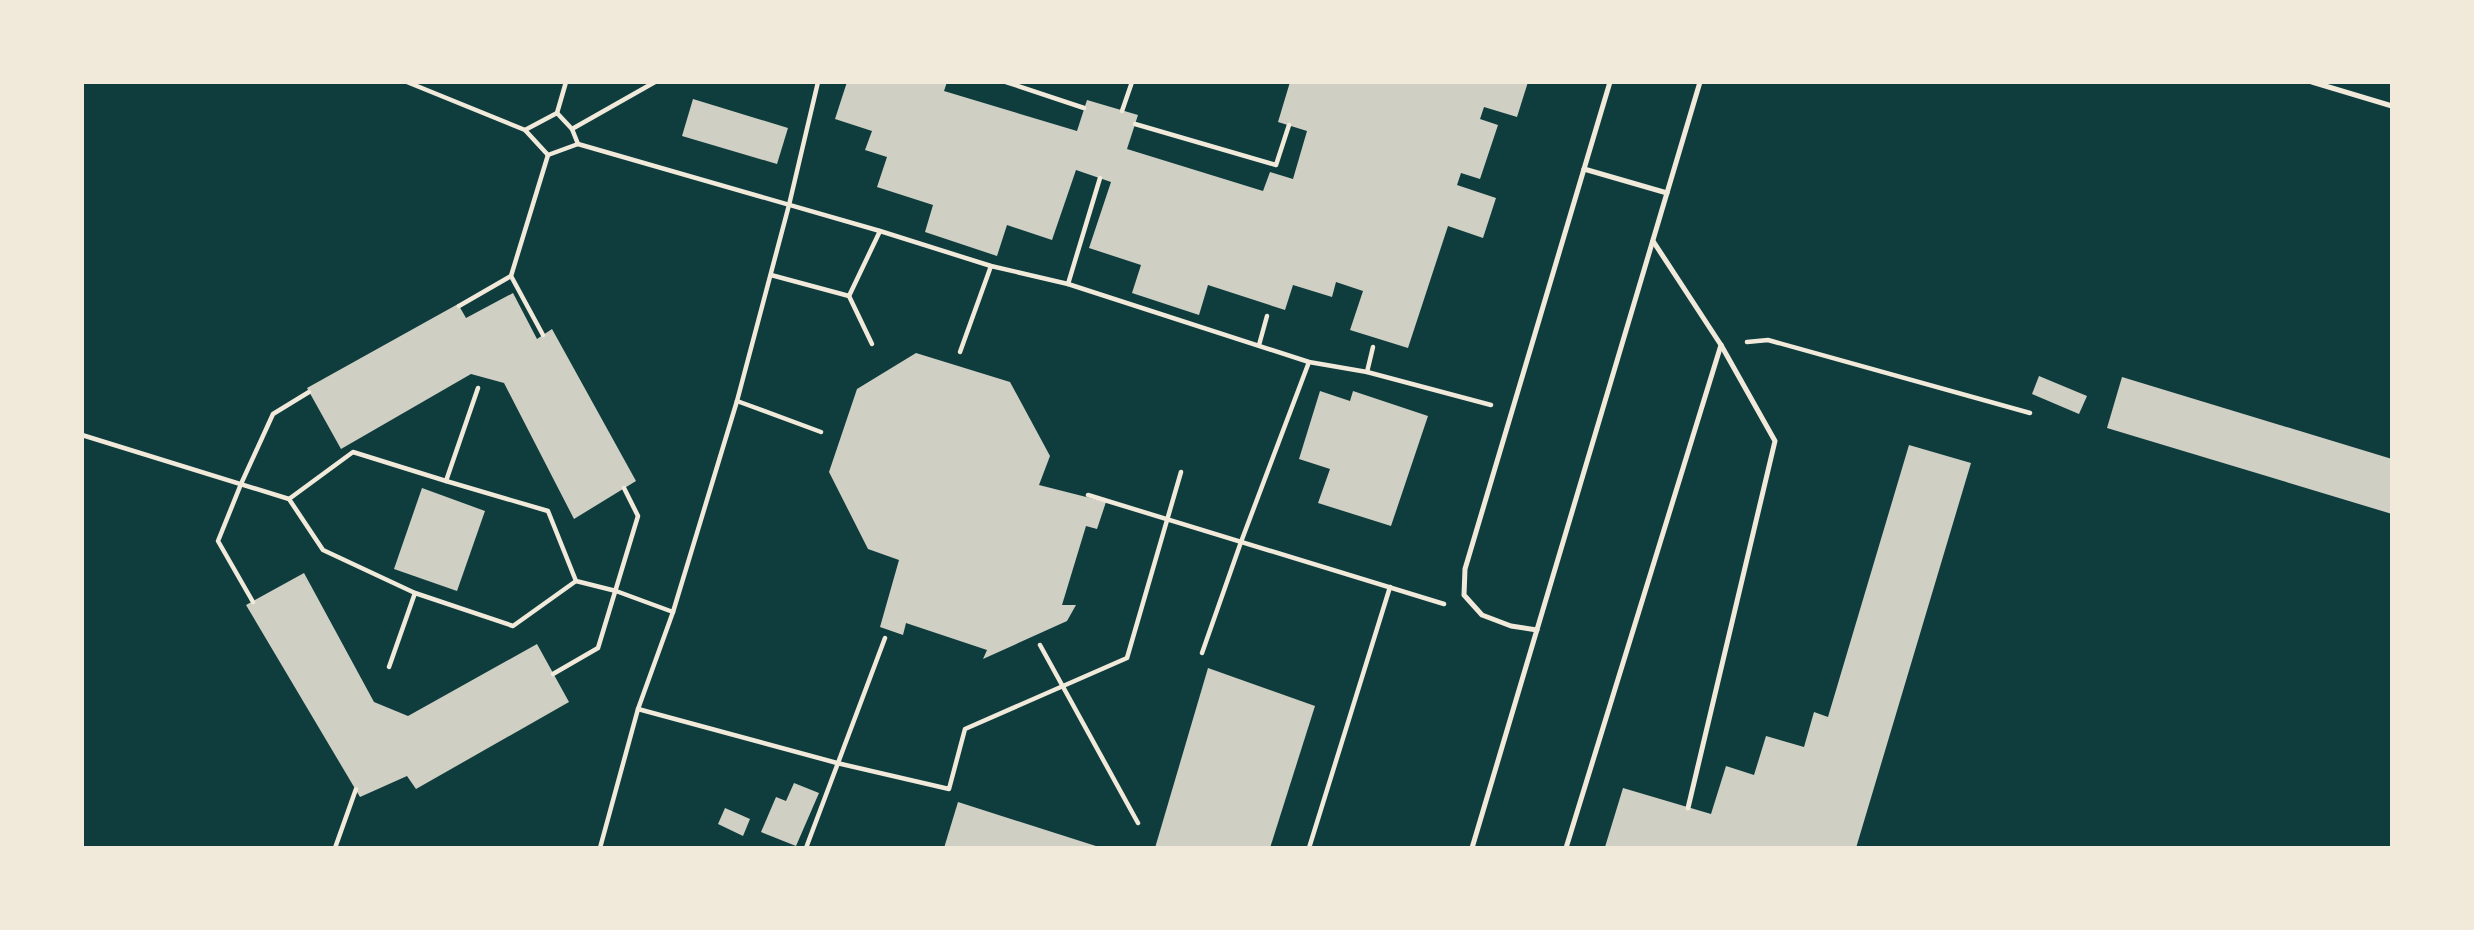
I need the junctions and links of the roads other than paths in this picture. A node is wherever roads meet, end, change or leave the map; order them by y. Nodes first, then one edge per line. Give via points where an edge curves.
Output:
1 (1610, 82) edge
2 (1700, 82) edge
3 (2312, 82) edge
4 (2392, 106) edge
5 (1584, 169) junction
6 (1667, 194) junction
7 (1653, 241) junction
8 (1721, 345) junction
9 (1537, 630) junction
10 (1688, 808) dead end
11 (1472, 848) edge
12 (1566, 848) edge

1 - 5 lane
2 - 6 lane
3 - 4 lane
5 - 6 lane
5 - 9 lane via 1465,569 1465,595 1482,615
6 - 7 lane
7 - 8 lane
7 - 9 lane
8 - 10 lane via 1776,441
8 - 12 lane
9 - 11 lane

